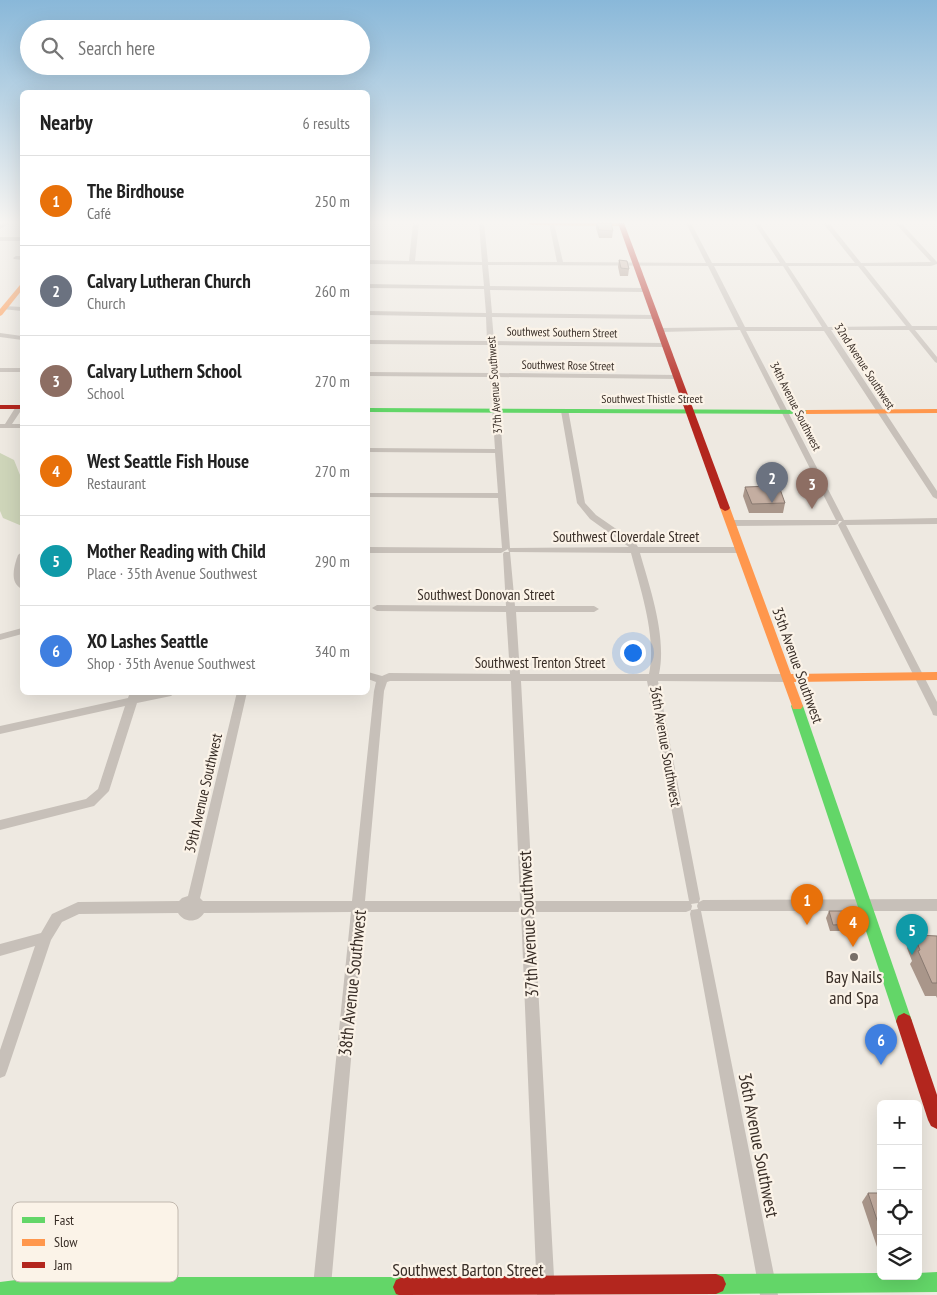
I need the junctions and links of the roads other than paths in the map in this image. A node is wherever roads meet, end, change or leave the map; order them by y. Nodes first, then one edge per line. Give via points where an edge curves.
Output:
1 (487, 283) edge
2 (642, 283) edge
3 (719, 283) edge
4 (797, 283) edge
5 (874, 283) edge
6 (370, 286) edge
7 (20, 288) edge
8 (487, 288) junction
9 (644, 290) junction
10 (20, 309) edge
11 (2, 311) edge
12 (370, 313) edge
13 (489, 314) junction
14 (655, 317) junction
15 (910, 328) junction
16 (937, 328) edge
17 (742, 329) junction
18 (827, 329) junction
19 (660, 330) junction
20 (0, 336) edge
21 (20, 338) edge
22 (370, 342) edge
23 (491, 343) junction
24 (666, 345) junction
25 (937, 362) edge
26 (0, 370) edge
27 (20, 370) edge
28 (370, 374) edge
29 (494, 375) junction
30 (678, 377) junction
31 (0, 407) edge
32 (20, 407) edge
33 (20, 408) edge
34 (370, 410) edge
35 (496, 411) junction
36 (881, 411) junction
37 (937, 411) edge
38 (564, 412) junction
39 (784, 412) junction
40 (690, 413) junction
41 (4, 426) edge
42 (20, 426) edge
43 (370, 450) edge
44 (498, 451) junction
45 (370, 494) edge
46 (502, 496) junction
47 (937, 497) edge
48 (937, 520) edge
49 (841, 522) junction
50 (730, 523) junction
51 (370, 550) edge
52 (507, 550) junction
53 (635, 550) junction
54 (740, 550) junction
55 (20, 562) edge
56 (20, 581) edge
57 (377, 608) dead end
58 (510, 609) junction
59 (594, 609) dead end
60 (20, 632) edge
61 (0, 637) edge
62 (370, 676) edge
63 (920, 676) junction
64 (937, 676) edge
65 (515, 677) junction
66 (654, 678) junction
67 (787, 678) junction
68 (382, 680) junction
69 (241, 695) edge
70 (133, 696) edge
71 (937, 712) edge
72 (0, 730) edge
73 (0, 825) edge
74 (192, 905) junction
75 (866, 905) junction
76 (937, 905) edge
77 (359, 907) junction
78 (527, 907) junction
79 (695, 907) junction
80 (45, 938) junction
81 (0, 950) edge
82 (0, 1071) edge
83 (937, 1120) edge
84 (937, 1282) edge
85 (322, 1286) junction
86 (768, 1290) edge
87 (486, 1291) edge
88 (546, 1291) edge
89 (0, 1292) edge

1 - 8 street, 37th Avenue Southwest
2 - 9 main road, 35th Avenue Southwest
3 - 17 street, 34th Avenue Southwest
4 - 18 street, 32nd Avenue Southwest
5 - 15 street
6 - 8 street
7 - 11 main road
8 - 9 street
8 - 13 street, 37th Avenue Southwest
9 - 14 main road, 35th Avenue Southwest
10 - 11 street
12 - 13 street
13 - 14 street
13 - 23 street, 37th Avenue Southwest
14 - 19 main road, 35th Avenue Southwest
15 - 16 street
15 - 18 street
15 - 25 street
17 - 18 street
17 - 19 street
17 - 39 street, 34th Avenue Southwest
18 - 36 street, 32nd Avenue Southwest
19 - 24 main road, 35th Avenue Southwest
20 - 21 street
22 - 23 street, Southwest Southern Street
23 - 24 street, Southwest Southern Street
23 - 29 street, 37th Avenue Southwest
24 - 30 main road, 35th Avenue Southwest
26 - 27 street
28 - 29 street, Southwest Rose Street
29 - 30 street, Southwest Rose Street
29 - 35 street, 37th Avenue Southwest
30 - 40 main road, 35th Avenue Southwest
31 - 32 main road
33 - 41 street
34 - 35 main road, Southwest Thistle Street
35 - 38 main road, Southwest Thistle Street
35 - 44 street, 37th Avenue Southwest
36 - 37 main road, Southwest Thistle Street
36 - 39 main road, Southwest Thistle Street
36 - 47 street, 32nd Avenue Southwest
38 - 40 main road, Southwest Thistle Street
38 - 53 street via 581,503 593,518 632,544
39 - 40 main road, Southwest Thistle Street
39 - 49 street, 34th Avenue Southwest
40 - 50 main road, 35th Avenue Southwest
41 - 42 street
43 - 44 street
44 - 46 street, 37th Avenue Southwest
45 - 46 street
46 - 52 street, 37th Avenue Southwest
48 - 49 street
49 - 50 street
49 - 63 street, 34th Avenue Southwest
50 - 54 main road, 35th Avenue Southwest
51 - 52 street, Southwest Cloverdale Street
52 - 53 street, Southwest Cloverdale Street
52 - 58 street, 37th Avenue Southwest
53 - 54 street, Southwest Cloverdale Street
53 - 66 street, 36th Avenue Southwest via 651,615 657,670
54 - 67 main road, 35th Avenue Southwest
55 - 56 street via 17,573
57 - 58 street, Southwest Donovan Street
58 - 59 street, Southwest Donovan Street
58 - 65 street, 37th Avenue Southwest
60 - 61 street
62 - 68 street
63 - 64 main road, Southwest Trenton Street
63 - 67 main road, Southwest Trenton Street
63 - 71 street, 34th Avenue Southwest
65 - 66 street, Southwest Trenton Street
65 - 68 street, Southwest Trenton Street via 389,677
65 - 78 street, 37th Avenue Southwest
66 - 67 street, Southwest Trenton Street
66 - 79 street, 36th Avenue Southwest via 652,684
67 - 75 main road, 35th Avenue Southwest
68 - 77 street, 38th Avenue Southwest
69 - 74 street, 39th Avenue Southwest
70 - 72 street
70 - 73 street via 103,791 96,799 80,806
74 - 77 street
74 - 80 street via 78,908 57,918
75 - 76 street
75 - 79 street
75 - 83 main road, 35th Avenue Southwest
77 - 78 street
77 - 85 street, 38th Avenue Southwest
78 - 79 street
78 - 88 street, 37th Avenue Southwest
79 - 86 street, 36th Avenue Southwest
80 - 81 street
80 - 82 street
84 - 86 main road, Southwest Barton Street
85 - 87 main road, Southwest Barton Street
85 - 89 main road, Southwest Barton Street via 34,1288
86 - 88 main road, Southwest Barton Street
87 - 88 main road, Southwest Barton Street

